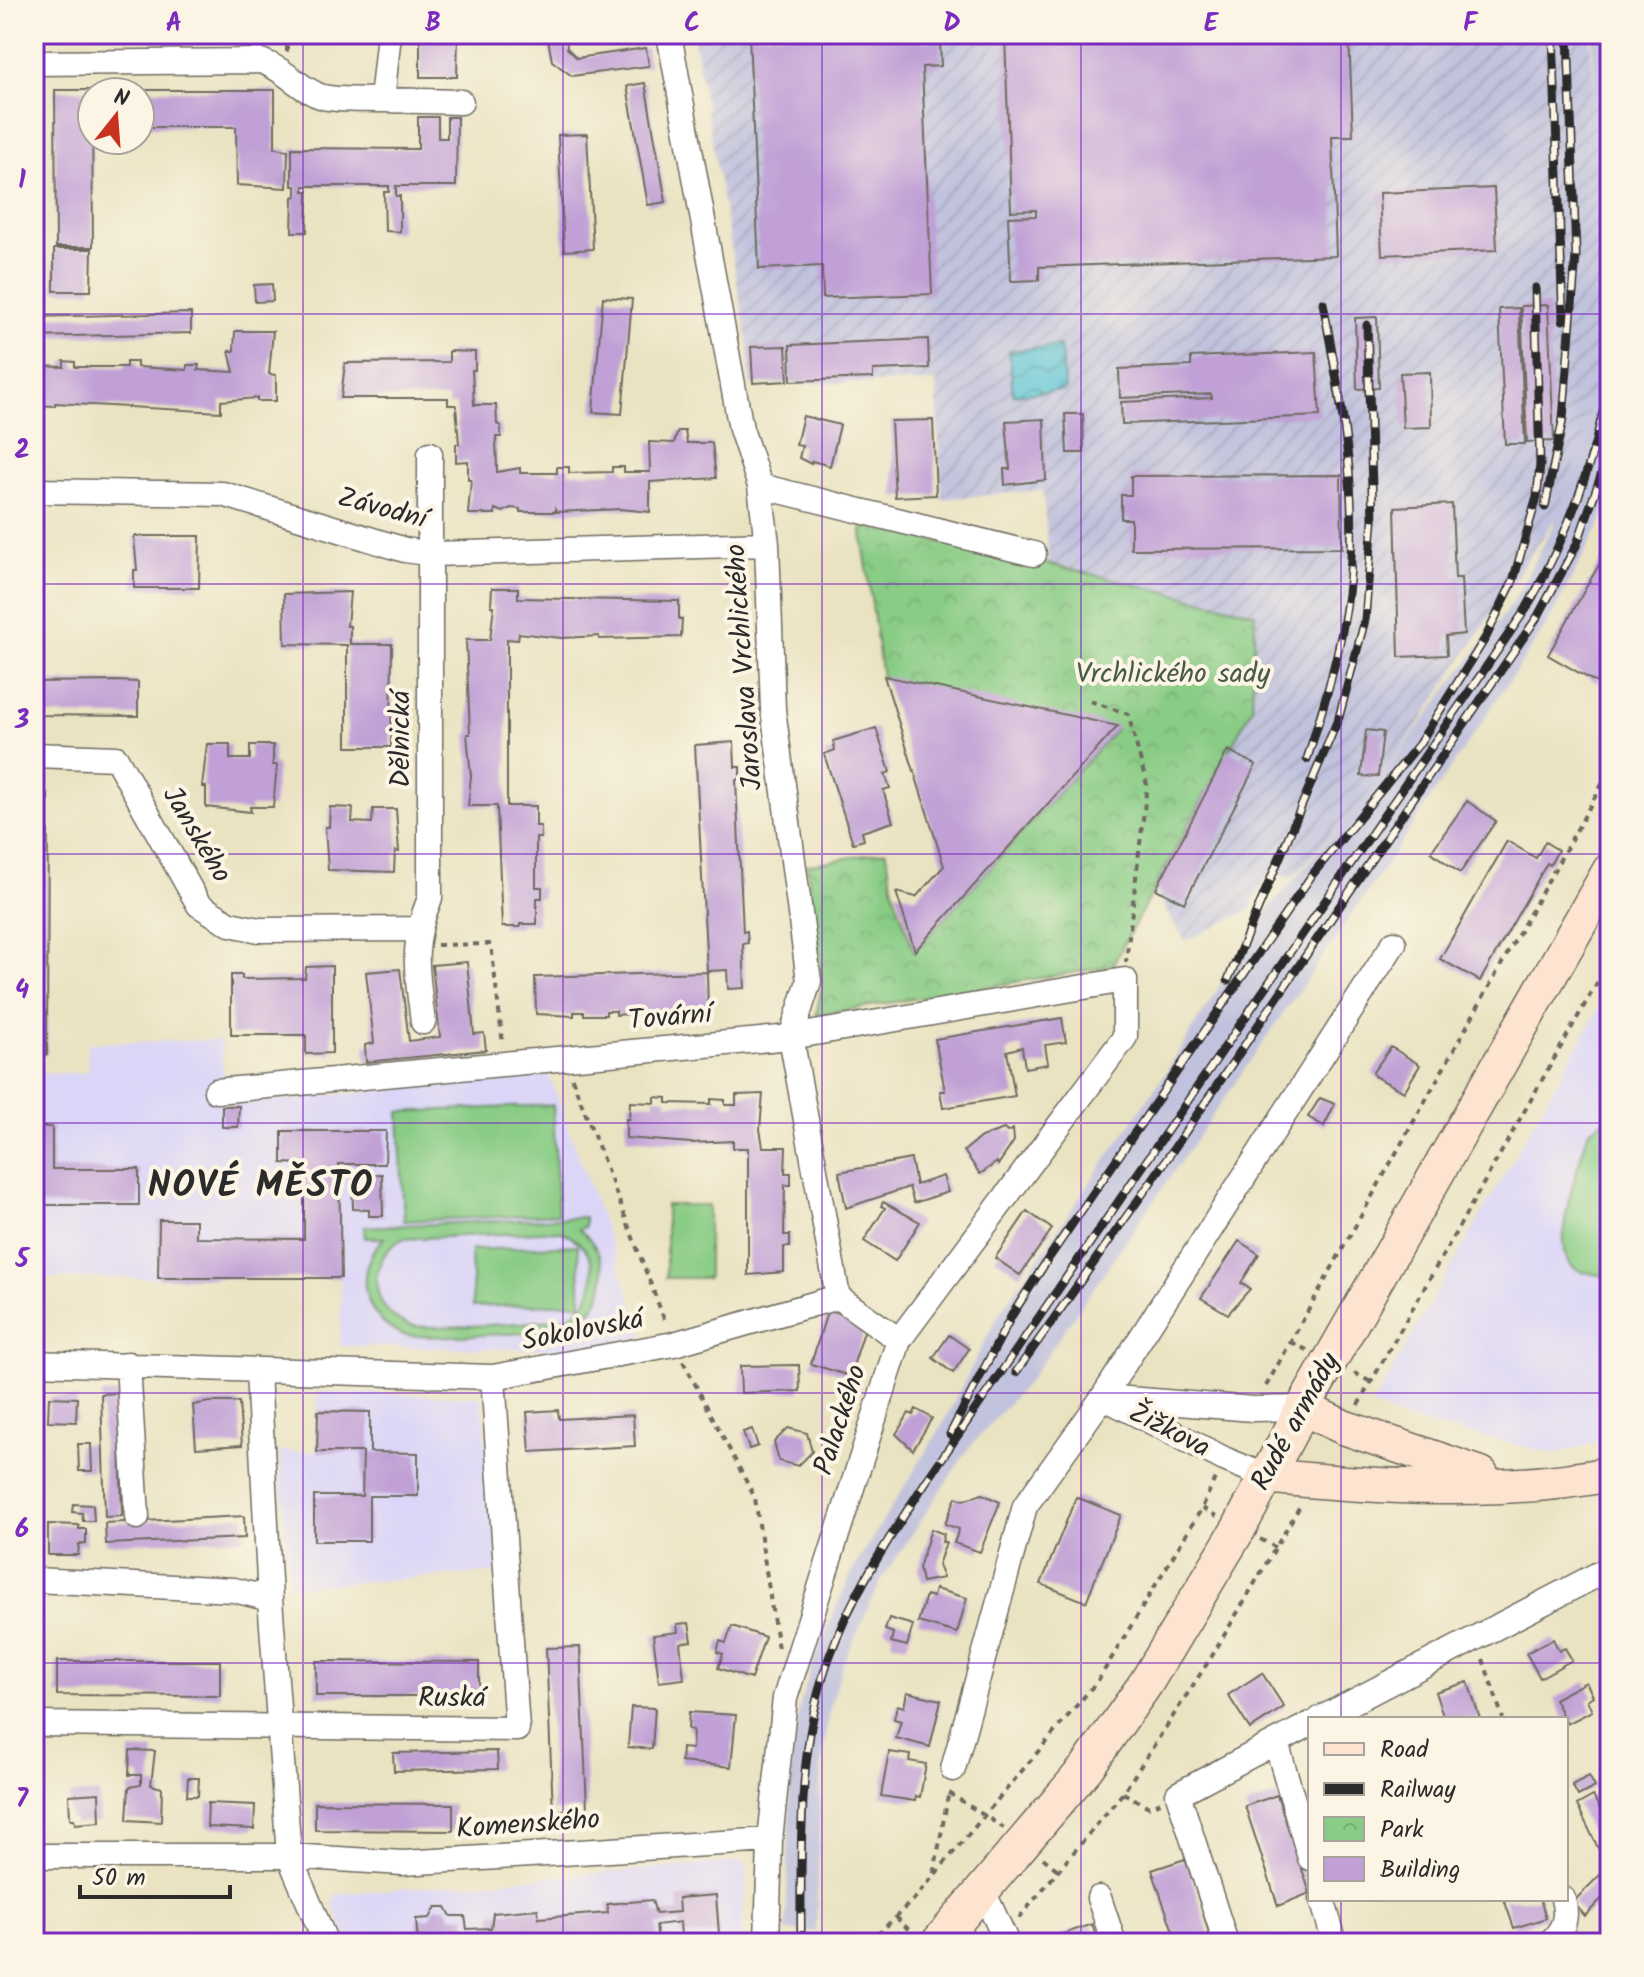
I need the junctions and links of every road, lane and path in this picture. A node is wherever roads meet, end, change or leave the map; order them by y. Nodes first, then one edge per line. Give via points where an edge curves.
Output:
1 (389, 34) edge
2 (669, 34) edge
3 (34, 63) edge
4 (382, 100) junction
5 (461, 102) dead end
6 (430, 454) dead end
7 (760, 486) junction
8 (34, 491) edge
9 (767, 544) junction
10 (433, 554) junction
11 (1034, 554) dead end
12 (1090, 701) dead end
13 (34, 755) edge
14 (1610, 770) edge
15 (1610, 870) edge
16 (417, 937) junction
17 (1394, 943) dead end
18 (1125, 980) junction
19 (423, 1022) dead end
20 (791, 1037) junction
21 (564, 1058) junction
22 (505, 1063) junction
23 (216, 1091) dead end
24 (838, 1297) junction
25 (899, 1340) junction
26 (674, 1344) junction
27 (34, 1363) edge
28 (128, 1364) junction
29 (258, 1372) junction
30 (493, 1377) junction
31 (1103, 1397) junction
32 (1303, 1408) junction
33 (1253, 1409) junction
34 (1224, 1459) junction
35 (1610, 1474) edge
36 (1265, 1476) junction
37 (1536, 1485) junction
38 (137, 1517) dead end
39 (1606, 1579) edge
40 (34, 1580) edge
41 (270, 1599) junction
42 (1471, 1640) junction
43 (779, 1652) dead end
44 (1324, 1717) edge
45 (1502, 1717) edge
46 (34, 1724) edge
47 (1308, 1725) edge
48 (280, 1728) junction
49 (1276, 1742) junction
50 (953, 1769) joint
51 (949, 1793) junction
52 (1123, 1793) dead end
53 (1178, 1794) junction
54 (987, 1815) junction
55 (770, 1840) junction
56 (1308, 1851) edge
57 (34, 1856) edge
58 (289, 1856) junction
59 (933, 1876) junction
60 (984, 1893) junction
61 (1099, 1898) dead end
62 (1323, 1901) edge
63 (1564, 1901) edge
64 (896, 1917) junction
65 (326, 1943) edge
66 (767, 1943) edge
67 (869, 1943) edge
68 (921, 1943) edge
69 (938, 1943) edge
70 (1007, 1943) edge
71 (1114, 1943) edge
72 (1226, 1943) edge
73 (1335, 1943) edge
74 (1549, 1943) edge

1 - 4 street
2 - 7 street, Jaroslava Vrchlického via 741,429
3 - 4 street via 261,61 283,68 323,97
4 - 5 street
6 - 10 street, Dělnická
7 - 9 street, Jaroslava Vrchlického
7 - 11 street
8 - 10 street, Závodní via 223,494
9 - 10 street, Závodní
9 - 20 street, Jaroslava Vrchlického via 773,709 809,981
10 - 16 street, Dělnická via 430,898
12 - 18 path via 1128,714 1147,785
13 - 16 street, Janského via 116,758 199,905 230,924
14 - 33 path
15 - 32 main road, Rudé armády
16 - 19 street, Dělnická
16 - 22 path via 491,944
17 - 31 street
18 - 20 street, Tovární
18 - 25 street, Palackého via 1125,1037
20 - 21 street, Tovární
20 - 24 street, Jaroslava Vrchlického
21 - 22 street, Tovární
21 - 26 path
22 - 23 street, Tovární
24 - 25 street
24 - 26 street, Sokolovská
25 - 55 street, Palackého via 785,1698
26 - 30 street, Sokolovská
26 - 43 path via 755,1498
27 - 28 street, Sokolovská
28 - 29 street, Sokolovská
28 - 38 street
29 - 30 street, Sokolovská
29 - 41 street
30 - 48 street, Ruská via 517,1729
31 - 33 street, Žižkova
31 - 34 street, Žižkova
31 - 50 street via 1025,1506
32 - 33 street, Žižkova
32 - 36 main road, Rudé armády
32 - 37 main road, Žižkova via 1466,1471
34 - 36 street, Žižkova
34 - 54 path via 1202,1508 1099,1679
35 - 37 main road, Žižkova
36 - 37 main road, Žižkova
36 - 60 main road, Rudé armády via 1146,1683 1087,1767
39 - 42 street
40 - 41 street via 234,1590
41 - 48 street
42 - 44 street
42 - 45 path via 1480,1651
46 - 48 street, Ruská
47 - 49 street
48 - 58 street
49 - 53 street
49 - 56 street
50 - 51 path
51 - 54 path
51 - 59 path
52 - 53 path via 1149,1807
53 - 72 street
54 - 59 path
55 - 58 street, Komenského via 403,1863
55 - 66 street, Palackého
57 - 58 street, Komenského
58 - 65 street
59 - 64 path
60 - 69 main road, Rudé armády
60 - 70 street
61 - 71 street
62 - 73 street
63 - 74 street via 1567,1914 1560,1933
64 - 67 path
64 - 68 path

